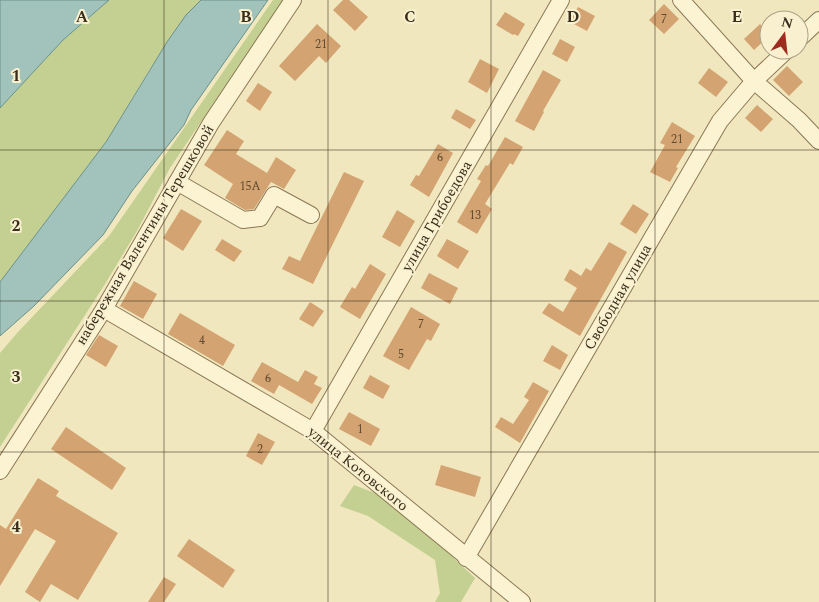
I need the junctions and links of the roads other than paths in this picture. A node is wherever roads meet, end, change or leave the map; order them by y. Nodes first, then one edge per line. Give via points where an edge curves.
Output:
1 (292, 0) edge
2 (561, 0) edge
3 (681, 0) edge
4 (819, 20) edge
5 (809, 30) edge
6 (776, 60) edge
7 (754, 81) junction
8 (819, 141) edge
9 (177, 182) junction
10 (311, 215) dead end
11 (104, 310) junction
12 (314, 432) junction
13 (0, 471) edge
14 (466, 558) junction
15 (522, 602) edge

1 - 9 street, набережная Валентины Терешковой via 211,123
2 - 12 street, улица Грибоедова
3 - 7 street
4 - 5 street
6 - 7 street, Свободная улица
7 - 8 street
7 - 14 street, Свободная улица via 720,121
9 - 10 street via 243,220 260,218 274,194
9 - 11 street, набережная Валентины Терешковой
11 - 12 street, улица Котовского
11 - 13 street, набережная Валентины Терешковой
12 - 14 street, улица Котовского
14 - 15 street, улица Котовского

